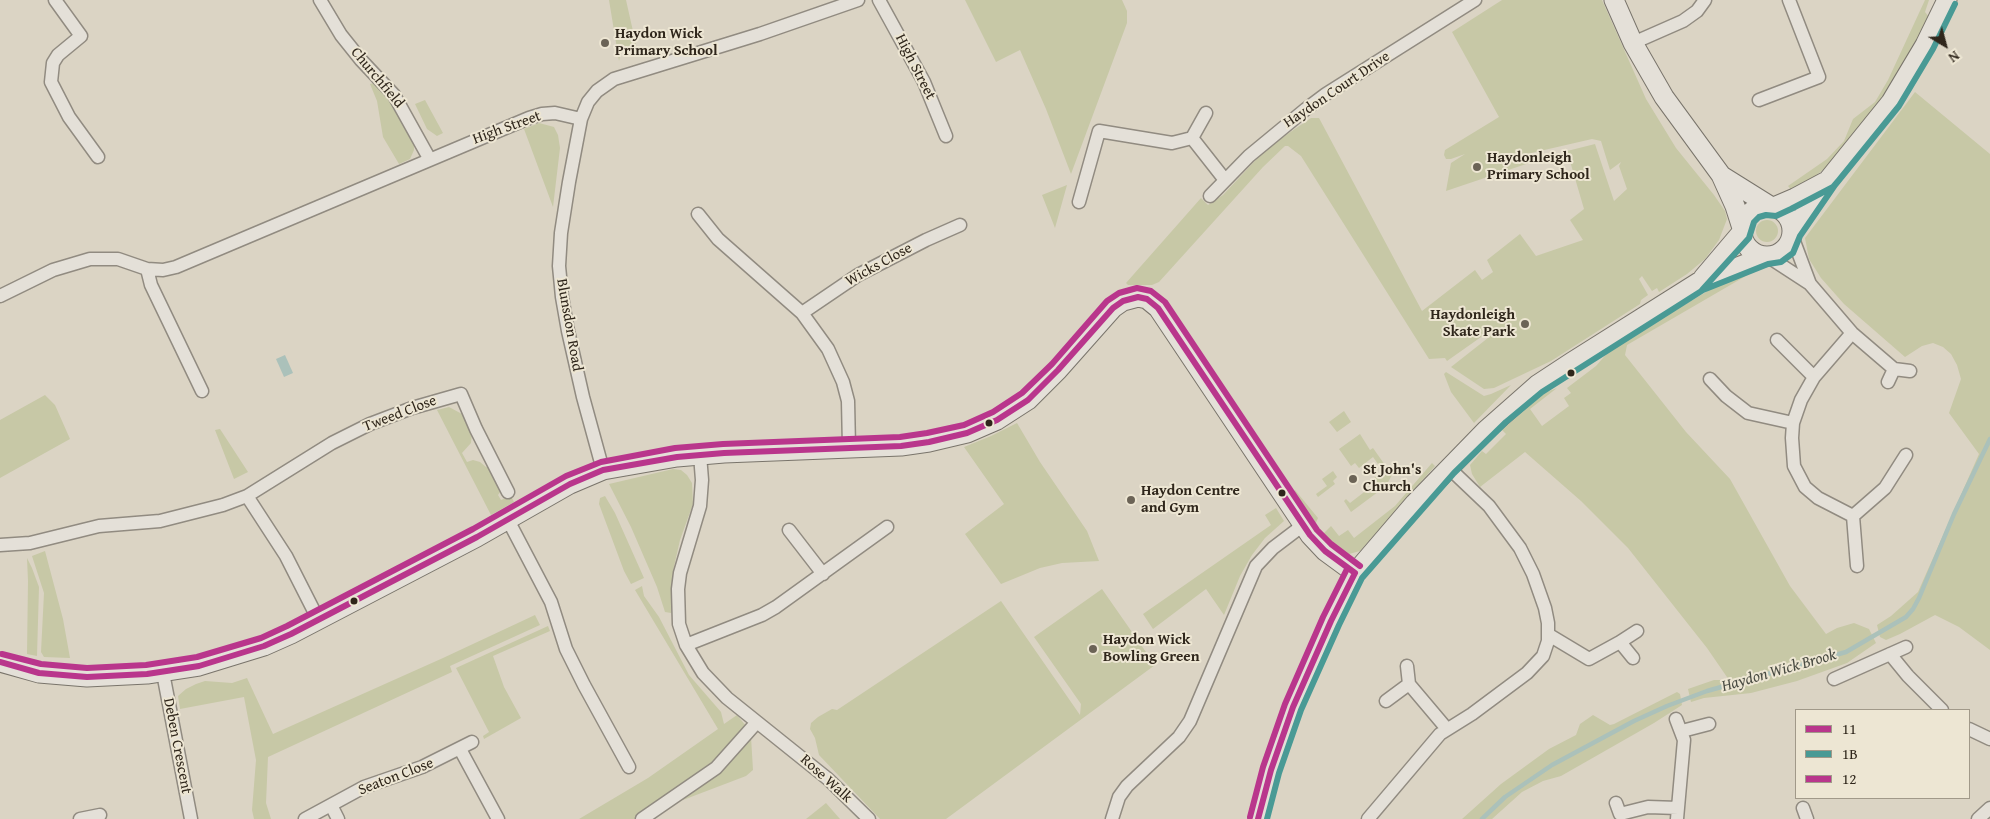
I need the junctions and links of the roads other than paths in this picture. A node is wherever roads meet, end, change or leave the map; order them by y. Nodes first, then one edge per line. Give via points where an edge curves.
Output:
1 (55, 0) edge
2 (320, 0) edge
3 (858, 0) edge
4 (879, 0) edge
5 (1476, 0) edge
6 (1614, 0) edge
7 (1705, 0) edge
8 (1789, 0) edge
9 (1947, 0) edge
10 (1633, 43) junction
11 (1759, 100) dead end
12 (1206, 114) dead end
13 (581, 119) junction
14 (946, 136) dead end
15 (1192, 138) junction
16 (98, 157) dead end
17 (429, 158) junction
18 (1721, 176) junction
19 (1225, 180) junction
20 (1828, 180) junction
21 (1210, 196) dead end
22 (1079, 202) dead end
23 (1772, 206) junction
24 (698, 214) dead end
25 (960, 225) dead end
26 (1742, 230) junction
27 (1792, 234) junction
28 (1766, 256) junction
29 (148, 269) junction
30 (1699, 282) junction
31 (1810, 284) junction
32 (3, 291) edge
33 (802, 313) junction
34 (1852, 333) junction
35 (1777, 340) dead end
36 (1894, 369) junction
37 (1910, 370) dead end
38 (1814, 377) junction
39 (1709, 380) dead end
40 (1888, 382) dead end
41 (202, 391) dead end
42 (1793, 423) junction
43 (849, 447) junction
44 (700, 455) junction
45 (1906, 455) dead end
46 (1448, 466) junction
47 (603, 470) junction
48 (508, 492) dead end
49 (247, 496) junction
50 (1853, 516) junction
51 (508, 520) junction
52 (1302, 526) junction
53 (887, 527) dead end
54 (789, 530) dead end
55 (0, 545) edge
56 (1857, 566) dead end
57 (1355, 573) junction
58 (823, 574) junction
59 (319, 620) junction
60 (1637, 631) dead end
61 (1549, 635) junction
62 (1620, 642) junction
63 (686, 644) junction
64 (1906, 647) dead end
65 (1890, 654) junction
66 (1632, 658) dead end
67 (0, 662) edge
68 (1407, 666) dead end
69 (163, 672) junction
70 (1834, 679) dead end
71 (1410, 684) junction
72 (1386, 701) dead end
73 (1941, 709) edge
74 (1676, 718) dead end
75 (757, 722) junction
76 (1709, 724) dead end
77 (1447, 728) junction
78 (1970, 729) edge
79 (1682, 731) junction
80 (1990, 739) edge
81 (472, 742) dead end
82 (460, 748) junction
83 (629, 767) dead end
84 (1616, 803) dead end
85 (331, 805) junction
86 (1990, 808) edge
87 (1677, 814) edge
88 (100, 815) dead end
89 (80, 819) edge
90 (192, 819) edge
91 (305, 819) edge
92 (338, 819) edge
93 (498, 819) edge
94 (642, 819) edge
95 (869, 819) edge
96 (1112, 819) edge
97 (1258, 819) edge
98 (1368, 819) edge
99 (1978, 819) edge

1 - 16 street via 82,36 58,54 53,63 51,82 69,117
2 - 17 street, Churchfield via 341,34 403,108
3 - 13 street via 614,79 592,97
4 - 14 street, High Street via 924,82
5 - 19 street, Haydon Court Drive via 1326,94 1273,134
6 - 10 street
7 - 10 street via 1697,11 1682,21
8 - 11 street via 1818,77
9 - 20 street via 1891,102
10 - 18 street via 1674,113
12 - 15 street
13 - 17 street, High Street via 555,113 542,114
13 - 47 street, Blunsdon Road via 565,207 559,266 568,331
15 - 19 street
15 - 22 street via 1172,143 1099,131
17 - 29 street, High Street via 176,267
18 - 23 street
18 - 26 street
19 - 21 street, Haydon Court Drive
20 - 23 street
20 - 27 street
23 - 26 street via 1754,210 1746,218
23 - 27 street via 1790,219
24 - 33 street via 718,239
25 - 33 street, Wicks Close via 858,275
26 - 28 street via 1749,248
26 - 30 street
27 - 28 street via 1783,250
27 - 31 street
28 - 30 street
28 - 31 street
29 - 32 street via 118,259 90,259
29 - 41 street via 151,285
30 - 46 street via 1537,385
31 - 34 street
33 - 43 street via 822,338 843,382 848,402
34 - 36 street
34 - 38 street
35 - 38 street
36 - 37 street
36 - 40 street
38 - 42 street
39 - 42 street via 1748,413
42 - 50 street via 1793,461 1801,482 1818,498
43 - 44 street
43 - 52 street via 929,442 961,435 997,420 1039,391 1113,308 1127,299 1143,298 1161,312
44 - 47 street
44 - 63 street via 700,506 678,589 679,624
45 - 50 street via 1885,488
46 - 57 street
46 - 61 street via 1489,506 1520,548 1539,590
47 - 51 street via 562,488
48 - 49 street, Tweed Close via 461,394 370,424 324,447
49 - 55 street, Tweed Close via 191,514 99,526 30,543
49 - 59 street via 286,556
50 - 56 street
51 - 59 street
51 - 83 street via 551,602 566,648 584,685
52 - 57 street via 1326,551
52 - 96 street via 1256,566 1190,721 1178,737 1127,786
53 - 58 street
54 - 58 street
57 - 97 street via 1293,707
58 - 63 street via 762,615
59 - 69 street via 271,643 233,656
60 - 62 street
61 - 62 street via 1588,659
61 - 77 street via 1542,656 1533,669 1472,714
62 - 66 street
63 - 75 street via 713,685
64 - 65 street
65 - 70 street
65 - 73 street
67 - 69 street via 39,673 80,676
68 - 71 street
69 - 90 street, Deben Crescent
71 - 72 street
71 - 77 street
74 - 79 street
75 - 94 street via 716,768
75 - 95 street, Rose Walk via 828,779
76 - 79 street
77 - 98 street
78 - 80 street
79 - 87 street via 1684,747
81 - 82 street, Seaton Close
82 - 85 street, Seaton Close via 422,767 371,784
82 - 93 street
84 - 87 street via 1620,814 1648,807
85 - 91 street, Seaton Close
85 - 92 street
86 - 99 street
88 - 89 street

